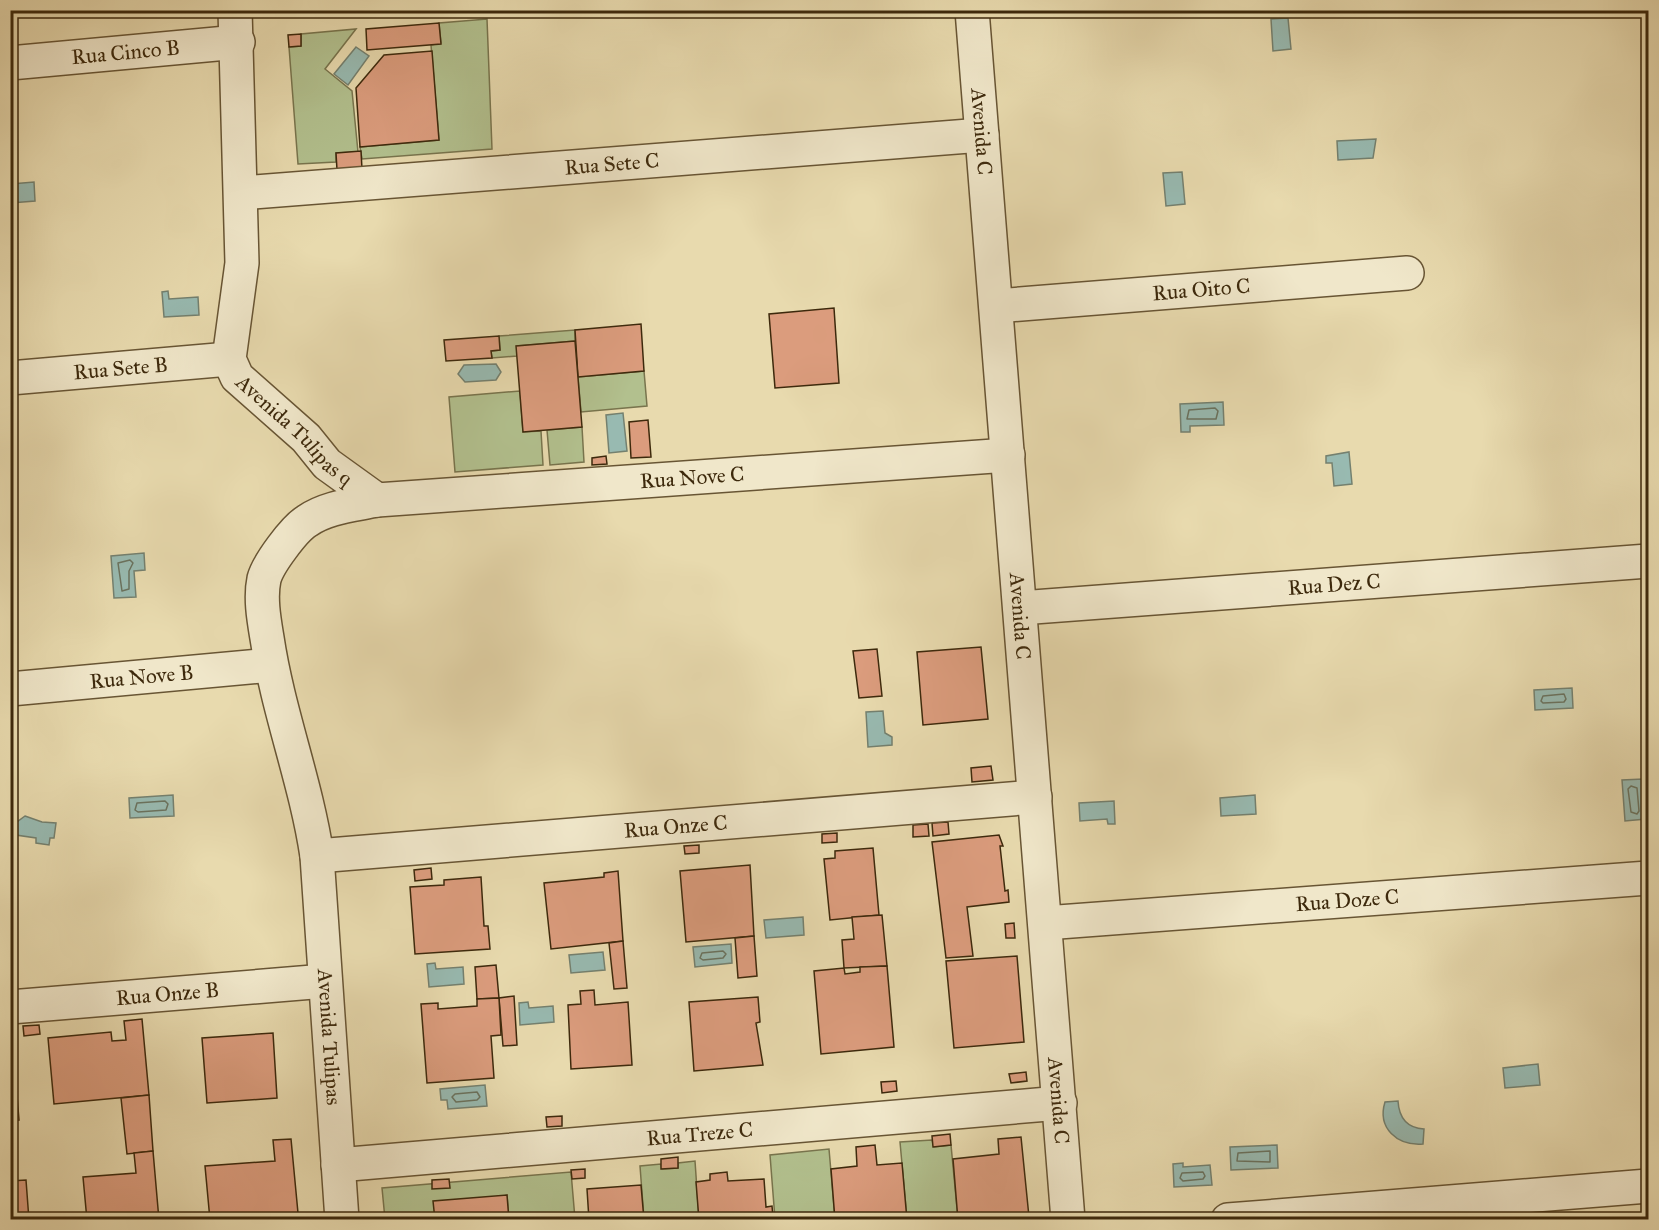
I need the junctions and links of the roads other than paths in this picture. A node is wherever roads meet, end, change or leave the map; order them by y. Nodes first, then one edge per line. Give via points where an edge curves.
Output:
1 (972, 10) edge
2 (237, 26) edge
3 (10, 63) edge
4 (982, 135) junction
5 (241, 193) junction
6 (1407, 273) dead end
7 (996, 306) junction
8 (229, 359) junction
9 (10, 378) edge
10 (1008, 455) junction
11 (377, 500) junction
12 (1648, 561) edge
13 (1020, 608) junction
14 (271, 665) junction
15 (10, 689) edge
16 (1035, 797) junction
17 (317, 856) junction
18 (1648, 878) edge
19 (1045, 922) junction
20 (325, 981) junction
21 (10, 1007) edge
22 (1060, 1103) junction
23 (338, 1165) junction
24 (1648, 1186) edge
25 (342, 1220) edge
26 (1068, 1220) edge
27 (1228, 1220) edge

1 - 4 street, Avenida C
2 - 3 street, Rua Cinco B
2 - 5 street, Avenida Tulipas q
4 - 5 street, Rua Sete C
4 - 7 street, Avenida C
5 - 8 street, Avenida Tulipas q via 242,263
6 - 7 street, Rua Oito C
7 - 10 street, Avenida C
8 - 9 street, Rua Sete B
8 - 11 street, Avenida Tulipas q via 237,377 306,438 327,464
10 - 11 street, Rua Nove C
10 - 13 street, Avenida C
11 - 14 street, Avenida Tulipas q via 319,514 306,521 286,543 264,578 263,613
12 - 13 street, Rua Dez C
13 - 16 street, Avenida C
14 - 15 street, Rua Nove B
14 - 17 street, Avenida Tulipas q
16 - 17 street, Rua Onze C
16 - 19 street, Avenida C
17 - 20 street, Avenida Tulipas
18 - 19 street, Rua Doze C
19 - 22 street, Avenida C
20 - 21 street, Rua Onze B
20 - 23 street, Avenida Tulipas
22 - 23 street, Rua Treze C
22 - 26 street, Avenida C
23 - 25 street, Avenida Tulipas
24 - 27 street

